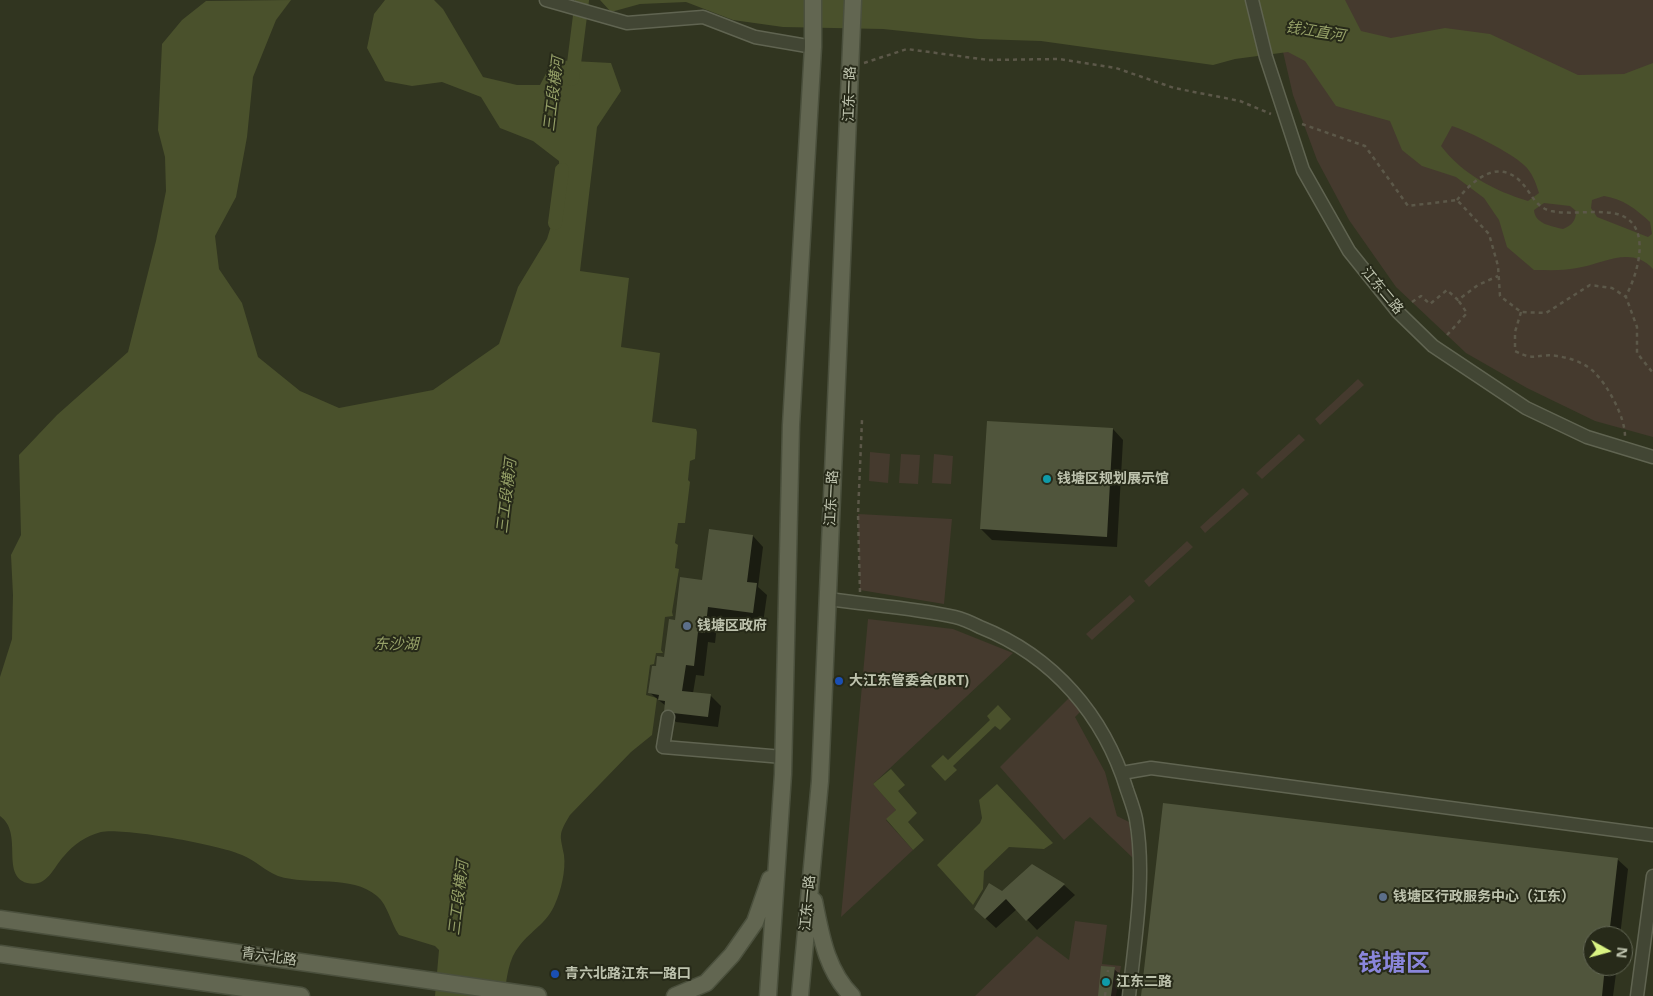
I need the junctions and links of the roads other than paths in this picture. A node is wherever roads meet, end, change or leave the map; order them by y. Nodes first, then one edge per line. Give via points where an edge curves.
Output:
1 (546, 0) edge
2 (813, 0) edge
3 (853, 0) edge
4 (1252, 0) edge
5 (813, 39) junction
6 (1653, 457) edge
7 (828, 599) junction
8 (668, 717) dead end
9 (783, 757) junction
10 (1122, 772) junction
11 (1653, 835) edge
12 (777, 858) junction
13 (1653, 876) edge
14 (810, 882) junction
15 (0, 919) edge
16 (0, 954) edge
17 (301, 996) edge
18 (538, 996) edge
19 (674, 996) edge
20 (768, 996) edge
21 (800, 996) edge
22 (852, 996) edge
23 (1129, 996) edge
24 (1637, 996) edge

1 - 5 street via 627,23 703,17 754,37
2 - 5 main road
3 - 7 main road, 江东一路
4 - 6 street, 江东二路 via 1266,57 1303,170 1349,251 1398,312 1433,346 1526,408 1587,437
5 - 9 main road via 791,425
7 - 10 street via 956,617 1020,646 1053,670 1075,692 1102,730
7 - 14 main road, 江东一路 via 820,781
8 - 9 street via 663,752
9 - 12 main road
10 - 11 street via 1151,768
10 - 23 street via 1136,818 1141,889
12 - 19 main road via 755,922 732,955 706,983
12 - 20 main road
13 - 24 street
14 - 21 main road, 江东一路
14 - 22 main road via 824,947 840,984
15 - 18 main road, 青六北路
16 - 17 main road

